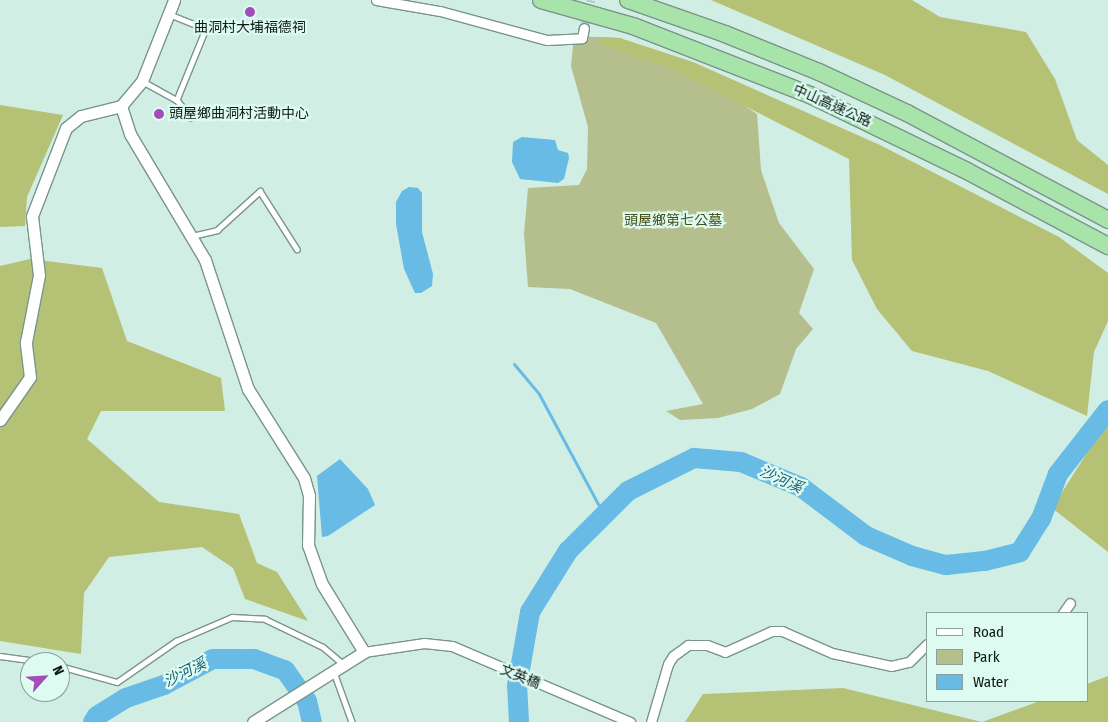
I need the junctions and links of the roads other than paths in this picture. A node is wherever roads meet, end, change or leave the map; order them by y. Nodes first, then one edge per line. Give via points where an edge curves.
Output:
1 (174, 0) edge
2 (376, 0) edge
3 (542, 0) edge
4 (628, 0) edge
5 (170, 14) junction
6 (584, 28) tunnel mouth
7 (142, 81) junction
8 (177, 100) junction
9 (121, 106) junction
10 (191, 117) dead end
11 (1101, 216) edge
12 (192, 236) junction
13 (1108, 246) edge
14 (297, 249) dead end
15 (0, 420) edge
16 (1070, 602) dead end
17 (1064, 612) edge
18 (926, 645) edge
19 (364, 652) junction
20 (0, 656) edge
21 (20, 659) edge
22 (70, 669) edge
23 (335, 670) junction
24 (253, 722) edge
25 (352, 722) edge
26 (630, 722) edge
27 (651, 722) edge

1 - 5 street
2 - 6 street via 440,11 547,40 582,38
3 - 13 highway, 中山高速公路 via 633,26 810,95 907,141
4 - 11 highway, 中山高速公路 via 819,72 907,113
5 - 7 street
5 - 8 lane via 206,29
7 - 8 lane
7 - 9 street
8 - 10 lane
9 - 12 street via 130,134
9 - 15 street via 81,116 66,128 32,216 38,275 26,342 30,377
12 - 14 lane via 217,230 260,191
12 - 19 street via 205,260 248,389 304,478 309,495 308,545 322,584
16 - 17 street
18 - 27 street via 909,662 891,666 832,654 782,631 772,632 725,652 707,645 688,645 672,656 668,664
19 - 23 street
19 - 26 street, 文英橋 via 424,643 452,646
20 - 21 lane
22 - 23 lane via 117,682 176,641 232,617 265,619 322,647
23 - 24 street
23 - 25 lane

